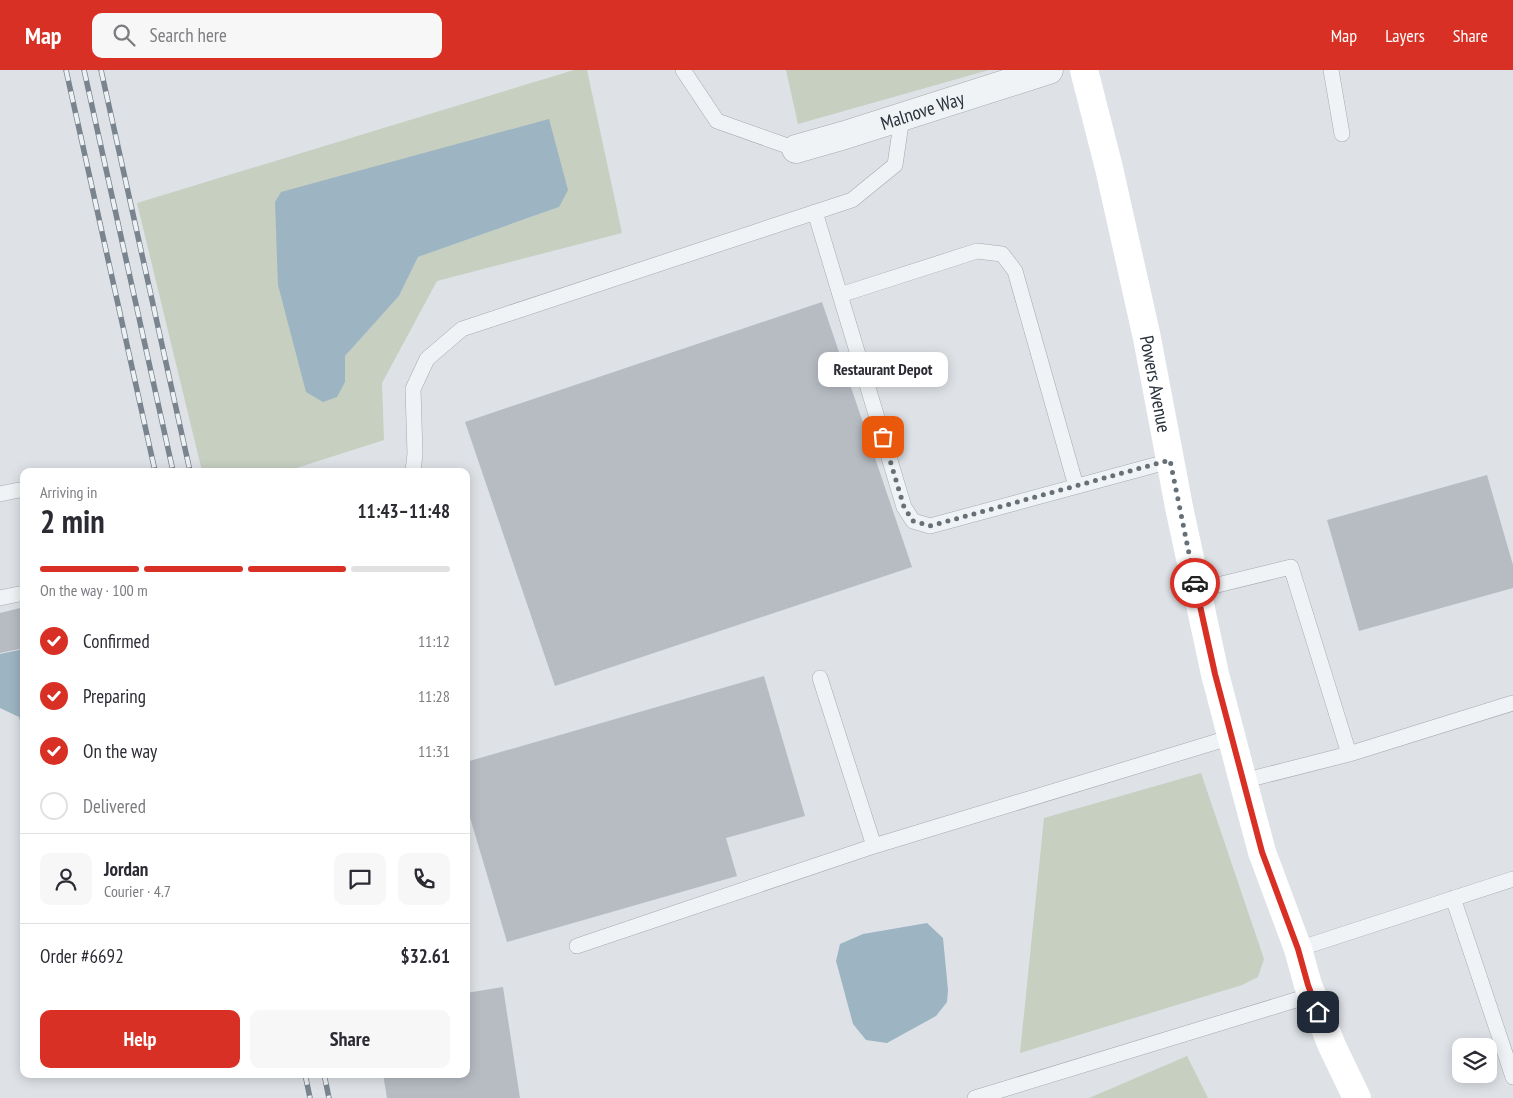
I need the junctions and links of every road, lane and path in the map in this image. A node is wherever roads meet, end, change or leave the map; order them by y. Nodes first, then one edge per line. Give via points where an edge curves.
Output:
1 (683, 70) edge
2 (1049, 70) edge
3 (1084, 70) edge
4 (1331, 70) edge
5 (902, 117) junction
6 (1342, 134) dead end
7 (796, 149) joint
8 (815, 212) junction
9 (840, 296) junction
10 (1170, 460) junction
11 (413, 468) edge
12 (1076, 486) junction
13 (20, 490) edge
14 (0, 494) edge
15 (1197, 590) junction
16 (20, 594) edge
17 (0, 598) edge
18 (820, 678) dead end
19 (1513, 703) edge
20 (1232, 737) junction
21 (1349, 754) junction
22 (1243, 781) junction
23 (874, 846) junction
24 (1513, 879) edge
25 (1453, 898) junction
26 (577, 946) dead end
27 (1298, 949) junction
28 (1312, 995) junction
29 (1513, 1077) edge
30 (975, 1098) edge
31 (1357, 1098) edge

1 - 7 lane via 717,121
2 - 5 street, Malnove Way
3 - 10 street, Powers Avenue via 1147,338
4 - 6 lane
5 - 7 street, Malnove Way
5 - 8 lane via 895,165 852,200
8 - 9 lane
8 - 11 lane via 462,329 427,359 412,389
9 - 12 lane via 904,507 913,521 930,526
9 - 12 lane via 977,250 1002,254 1015,271
10 - 12 lane
10 - 15 street, Powers Avenue
13 - 14 lane
15 - 20 street, Powers Avenue
15 - 21 lane via 1291,567
16 - 17 lane
18 - 23 lane
19 - 21 lane
20 - 22 street, Powers Avenue
20 - 23 lane
21 - 22 lane
22 - 27 street, Powers Avenue via 1262,852
23 - 26 lane
24 - 25 lane
25 - 27 lane
25 - 29 lane
27 - 28 street, Powers Avenue
28 - 30 lane
28 - 31 street, Powers Avenue

